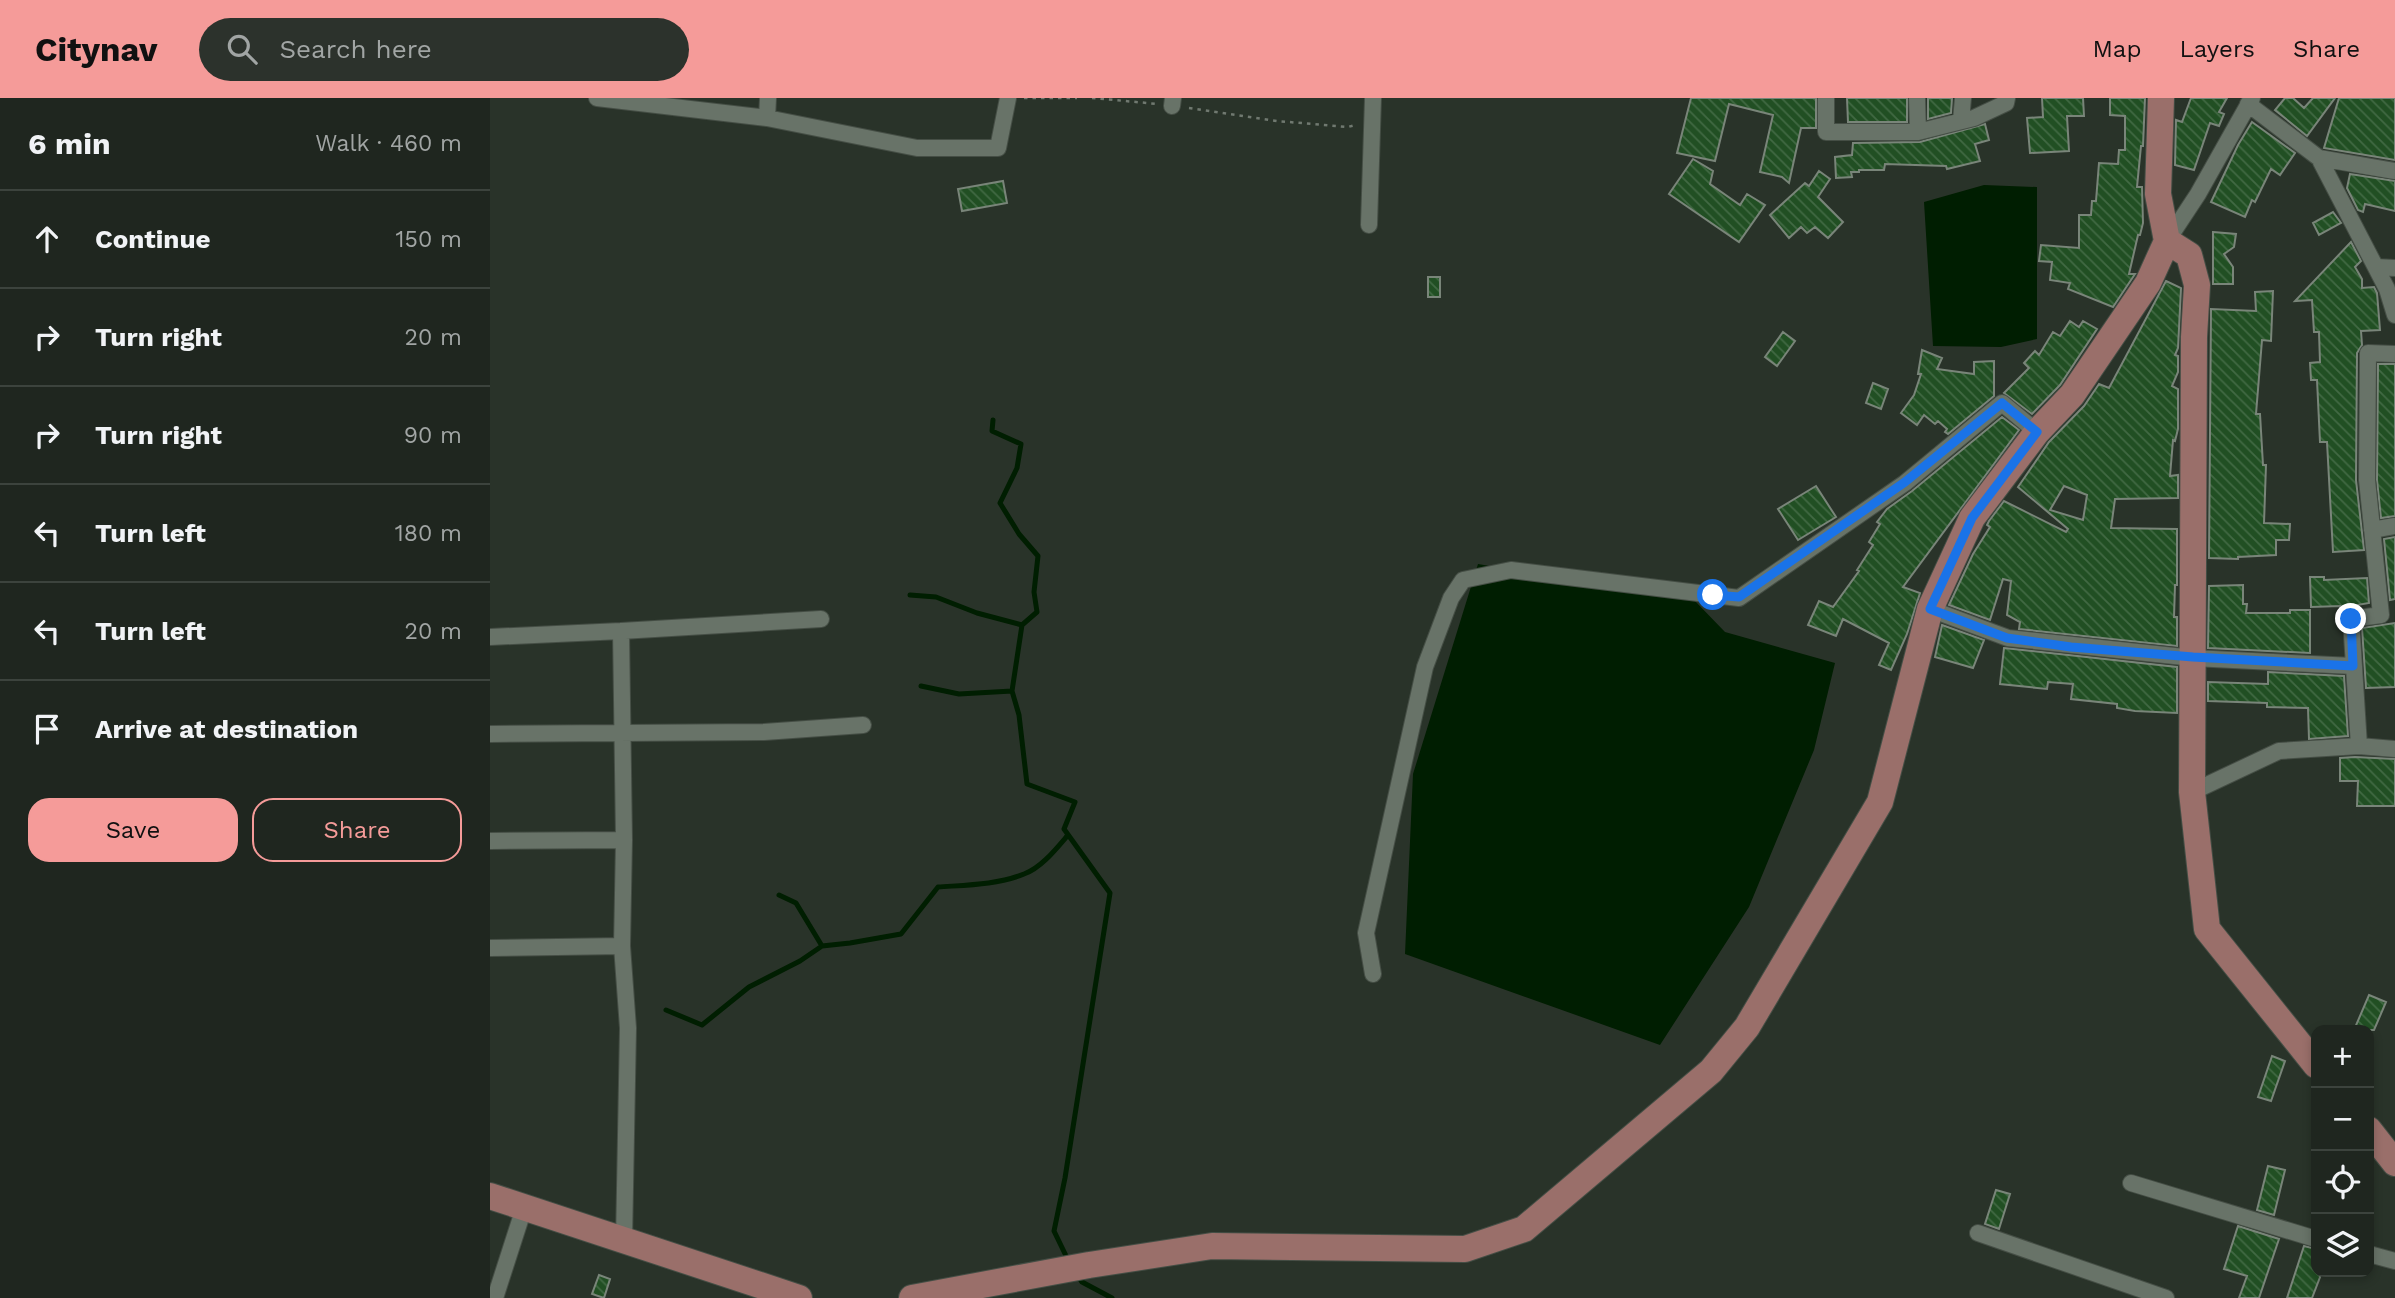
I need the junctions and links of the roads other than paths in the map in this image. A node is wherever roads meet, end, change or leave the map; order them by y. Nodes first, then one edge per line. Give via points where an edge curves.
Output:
1 (597, 98) edge
2 (768, 98) edge
3 (1008, 98) edge
4 (1373, 98) edge
5 (1826, 98) edge
6 (1917, 98) edge
7 (1963, 98) edge
8 (2007, 98) edge
9 (2161, 98) edge
10 (2250, 101) edge
11 (767, 117) junction
12 (1961, 121) junction
13 (1918, 132) junction
14 (2319, 158) junction
15 (2395, 171) edge
16 (1369, 225) dead end
17 (2167, 241) junction
18 (2376, 267) junction
19 (2395, 268) edge
20 (2395, 316) edge
21 (2395, 355) edge
22 (2037, 432) junction
23 (2395, 526) edge
24 (2372, 530) junction
25 (1930, 609) junction
26 (2388, 615) edge
27 (821, 619) dead end
28 (621, 631) junction
29 (490, 637) edge
30 (2193, 657) junction
31 (2353, 666) junction
32 (863, 726) dead end
33 (621, 733) junction
34 (490, 734) edge
35 (2358, 746) junction
36 (2395, 748) edge
37 (2192, 792) junction
38 (624, 840) junction
39 (490, 841) edge
40 (621, 946) junction
41 (490, 948) edge
42 (1373, 974) dead end
43 (2311, 1059) edge
44 (2374, 1136) edge
45 (2395, 1163) edge
46 (2132, 1183) dead end
47 (490, 1196) edge
48 (524, 1208) junction
49 (1978, 1233) dead end
50 (2311, 1237) edge
51 (624, 1241) junction
52 (2374, 1255) edge
53 (2395, 1261) edge
54 (495, 1298) edge
55 (799, 1298) edge
56 (912, 1298) edge
57 (2166, 1298) edge

1 - 11 street
2 - 11 street
3 - 11 street via 998,148 917,148
4 - 16 street
5 - 13 street via 1826,132
6 - 13 street
7 - 12 street
8 - 12 street via 2006,103
9 - 17 main road via 2158,194
10 - 14 street
10 - 17 street
12 - 13 street
14 - 15 street
14 - 18 street
17 - 22 main road via 2148,283 2072,395
17 - 30 main road via 2189,255 2197,285
18 - 19 street
18 - 20 street
21 - 24 street via 2368,353 2367,480
22 - 25 main road via 1972,518
22 - 42 street via 2002,403 1905,482 1739,597 1511,570 1463,580 1451,598 1425,667 1366,933
23 - 24 street
24 - 26 street
25 - 30 street via 2007,638
25 - 56 main road via 1880,802 1747,1027 1711,1071 1524,1229 1465,1249 1212,1246
26 - 31 street via 2351,619
27 - 28 street
28 - 29 street
28 - 33 street
30 - 31 street
30 - 37 main road
31 - 35 street
32 - 33 street
33 - 34 street
33 - 38 street
35 - 36 street
35 - 37 street via 2279,751
37 - 43 main road via 2207,929
38 - 39 street
38 - 40 street
40 - 41 street
40 - 51 street via 628,1028
44 - 45 main road
46 - 50 street
47 - 48 main road
48 - 51 main road
48 - 54 street
49 - 57 street
51 - 55 main road
52 - 53 street

